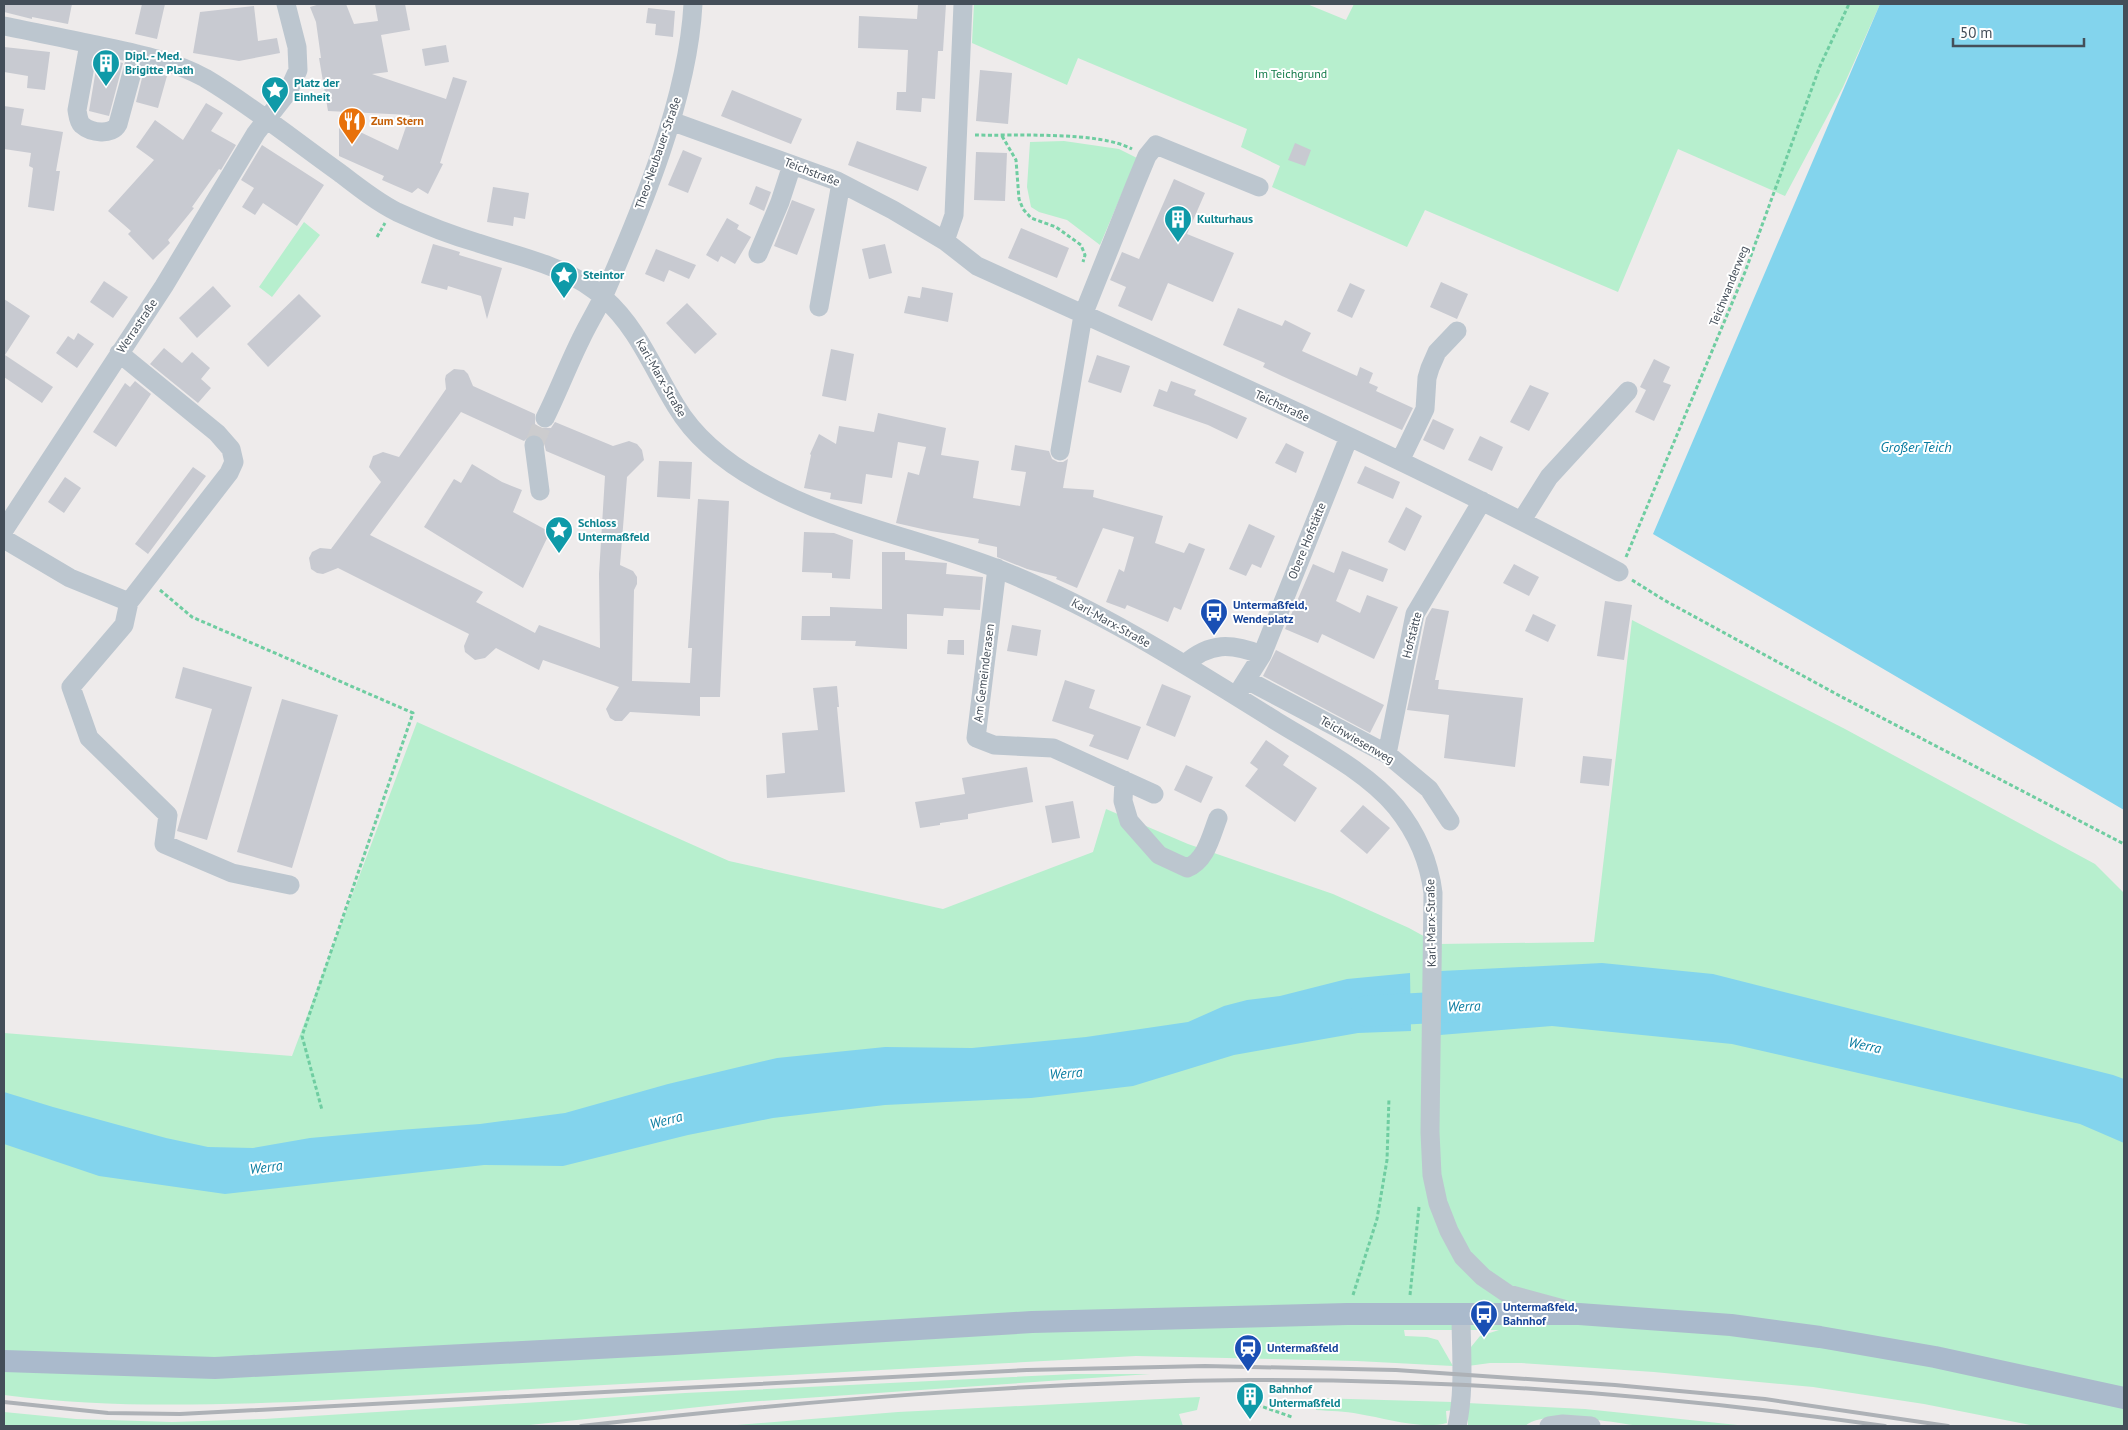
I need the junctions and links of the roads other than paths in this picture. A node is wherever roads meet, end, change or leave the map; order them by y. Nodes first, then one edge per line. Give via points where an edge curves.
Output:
1 (286, 4) edge
2 (693, 4) edge
3 (964, 4) edge
4 (4, 26) edge
5 (89, 44) junction
6 (138, 54) junction
7 (265, 119) junction
8 (671, 121) junction
9 (792, 165) junction
10 (841, 183) junction
11 (1259, 187) dead end
12 (945, 241) junction
13 (758, 254) dead end
14 (603, 297) junction
15 (819, 307) dead end
16 (1083, 315) junction
17 (1457, 331) dead end
18 (119, 353) junction
19 (1628, 391) dead end
20 (545, 418) tunnel mouth
21 (1349, 437) junction
22 (534, 445) tunnel mouth
23 (1060, 451) dead end
24 (1400, 461) junction
25 (540, 491) dead end
26 (1482, 501) junction
27 (1522, 520) junction
28 (4, 530) edge
29 (4, 539) edge
30 (997, 568) junction
31 (1619, 572) road end
32 (129, 602) junction
33 (1262, 655) junction
34 (1185, 664) junction
35 (1247, 680) junction
36 (1236, 696) junction
37 (1387, 754) junction
38 (1124, 780) junction
39 (1154, 794) dead end
40 (1218, 818) dead end
41 (1450, 820) dead end
42 (290, 885) dead end
43 (1461, 1314) junction
44 (1579, 1314) junction
45 (4, 1361) edge
46 (2124, 1398) edge
47 (1457, 1426) edge
48 (1549, 1426) edge
49 (1591, 1426) edge

1 - 7 street, Werrastraße via 297,47 298,70 288,92
2 - 8 street, Theo-Neubauer-Straße via 692,32
3 - 12 street via 954,215
4 - 5 street
5 - 6 street
5 - 6 street via 78,118 82,126 102,133 110,132 118,124
6 - 7 street via 202,77
7 - 14 street, Karl-Marx-Straße via 392,210 477,243 546,264 579,280
7 - 18 street, Werrastraße via 164,286
8 - 9 street, Teichstraße
8 - 14 street, Theo-Neubauer-Straße via 652,178
9 - 10 street, Teichstraße
9 - 13 street
10 - 12 street, Teichstraße
10 - 15 street
11 - 16 street via 1156,145 1147,156
12 - 16 street, Teichstraße via 977,266
14 - 20 street, Theo-Neubauer-Straße
14 - 30 street, Karl-Marx-Straße via 642,344 677,408 695,432 722,456 758,480 837,516
16 - 21 street, Teichstraße
16 - 23 street
17 - 24 street via 1437,352 1427,378 1425,410
18 - 28 street, Werrastraße
18 - 32 street via 217,433 231,449 234,462
19 - 27 street via 1549,477
21 - 24 street, Teichstraße
21 - 33 street, Obere Hofstätte
22 - 25 street
24 - 26 street, Teichstraße
26 - 27 street, Teichstraße
26 - 37 street, Hofstätte via 1415,614
27 - 31 street, Teichstraße
29 - 32 street via 70,578
30 - 34 street, Karl-Marx-Straße via 1050,590
30 - 38 street, Am Gemeinderasen via 976,738 994,745 1053,748
32 - 42 street via 124,624 71,687 88,738 168,815 164,844 232,872
33 - 34 street via 1230,645 1194,656
33 - 35 street, Obere Hofstätte
34 - 36 street, Karl-Marx-Straße
35 - 36 street, Obere Hofstätte
35 - 37 street, Teichwiesenweg
36 - 44 street, Karl-Marx-Straße via 1380,790 1411,828 1430,869 1433,893 1430,1132 1432,1175 1438,1203 1463,1257 1483,1277 1508,1294
37 - 41 street, Teichwiesenweg via 1429,789
38 - 39 street, Am Gemeinderasen
38 - 40 street via 1123,801 1129,822 1159,855 1187,868 1201,860
43 - 44 main road
43 - 45 main road via 1032,1322 215,1368
43 - 47 street via 1460,1415
44 - 46 main road via 1731,1325 1820,1337
48 - 49 street

